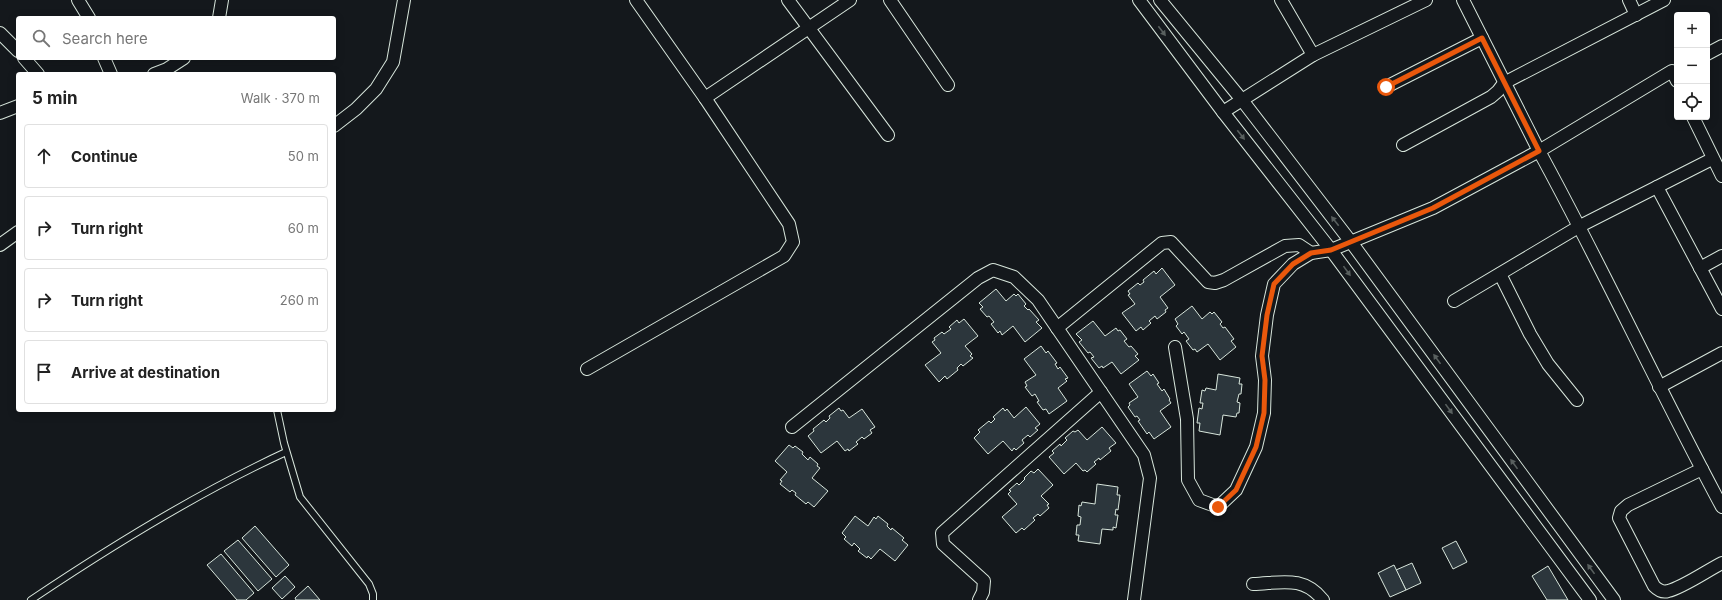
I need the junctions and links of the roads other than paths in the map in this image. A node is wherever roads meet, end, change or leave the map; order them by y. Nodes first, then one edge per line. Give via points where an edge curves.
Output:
1 (78, 0) edge
2 (222, 0) edge
3 (404, 0) edge
4 (636, 0) edge
5 (788, 0) edge
6 (850, 0) edge
7 (890, 0) edge
8 (1139, 0) edge
9 (1160, 0) edge
10 (1281, 0) edge
11 (1426, 0) edge
12 (1463, 0) edge
13 (1628, 0) edge
14 (1664, 0) edge
15 (1636, 15) junction
16 (88, 16) edge
17 (219, 16) edge
18 (808, 28) junction
19 (0, 33) edge
20 (1482, 38) junction
21 (1722, 46) edge
22 (16, 49) edge
23 (1710, 52) edge
24 (1313, 55) junction
25 (26, 60) edge
26 (105, 60) edge
27 (181, 60) edge
28 (36, 72) edge
29 (110, 72) edge
30 (159, 72) edge
31 (1674, 74) edge
32 (1504, 82) junction
33 (948, 85) dead end
34 (1386, 87) dead end
35 (705, 98) junction
36 (1242, 100) junction
37 (16, 107) edge
38 (1223, 112) junction
39 (0, 113) edge
40 (1694, 120) edge
41 (336, 124) edge
42 (888, 135) dead end
43 (1403, 145) dead end
44 (1539, 151) junction
45 (1712, 159) junction
46 (1722, 176) edge
47 (1657, 187) junction
48 (1580, 226) junction
49 (16, 234) edge
50 (1351, 242) junction
51 (0, 246) edge
52 (1331, 250) junction
53 (1311, 253) junction
54 (1722, 256) edge
55 (1700, 268) junction
56 (1500, 274) junction
57 (1454, 301) dead end
58 (1722, 309) edge
59 (1057, 328) junction
60 (1175, 347) dead end
61 (1722, 353) edge
62 (587, 369) dead end
63 (1659, 387) junction
64 (1101, 392) junction
65 (1577, 400) dead end
66 (276, 412) edge
67 (792, 427) dead end
68 (286, 452) junction
69 (1702, 469) junction
70 (1722, 507) edge
71 (1722, 563) edge
72 (1253, 584) dead end
73 (31, 600) edge
74 (373, 600) edge
75 (979, 600) edge
76 (1134, 600) edge
77 (1324, 600) edge
78 (1590, 600) edge
79 (1614, 600) edge

1 - 16 street
2 - 17 street
3 - 41 street via 393,62 376,89
4 - 35 street
5 - 18 street
6 - 18 street
7 - 33 street
8 -> 38 street
9 - 36 street
10 - 24 street
11 - 24 street
12 - 20 street
13 - 15 street
14 - 15 street
15 - 32 street
18 - 35 street
18 - 42 street
19 - 22 street
20 - 32 street
20 - 34 street
21 - 23 street
24 - 36 street
25 - 28 street
26 - 29 street
27 - 30 street
31 - 44 street
32 - 43 street via 1491,97
32 - 44 street
35 - 62 street via 789,224 793,242 784,256
36 - 38 street
50 -> 36 street
37 - 39 street
38 -> 52 street
40 - 45 street
44 - 48 street
44 - 50 street via 1433,208
45 - 46 street
45 - 47 street
47 - 48 street
47 - 55 street
48 - 56 street
48 - 63 street
49 - 51 street
50 - 52 street
79 -> 50 street
52 - 53 street
52 -> 78 street
53 - 59 street via 1299,245 1285,246 1215,283 1208,282 1171,242 1162,242
53 - 60 street via 1293,264 1274,284 1262,356 1265,380 1264,413 1256,447 1236,490 1218,507 1199,500 1188,480 1187,418
54 - 55 street
55 - 58 street
56 - 57 street
56 - 65 street via 1548,364
59 - 64 street
59 - 67 street via 1038,300 1014,277 993,270 978,278
61 - 63 street
63 - 69 street
64 - 75 street via 942,533 943,544 984,581
64 - 76 street via 1144,455 1150,478
66 - 68 lane
68 - 73 lane via 231,479 109,548
68 - 74 lane via 300,497 369,584
69 - 70 street
69 - 71 street via 1628,505 1621,511 1620,518 1654,586 1659,591 1667,592
72 - 77 street via 1298,582 1316,591

